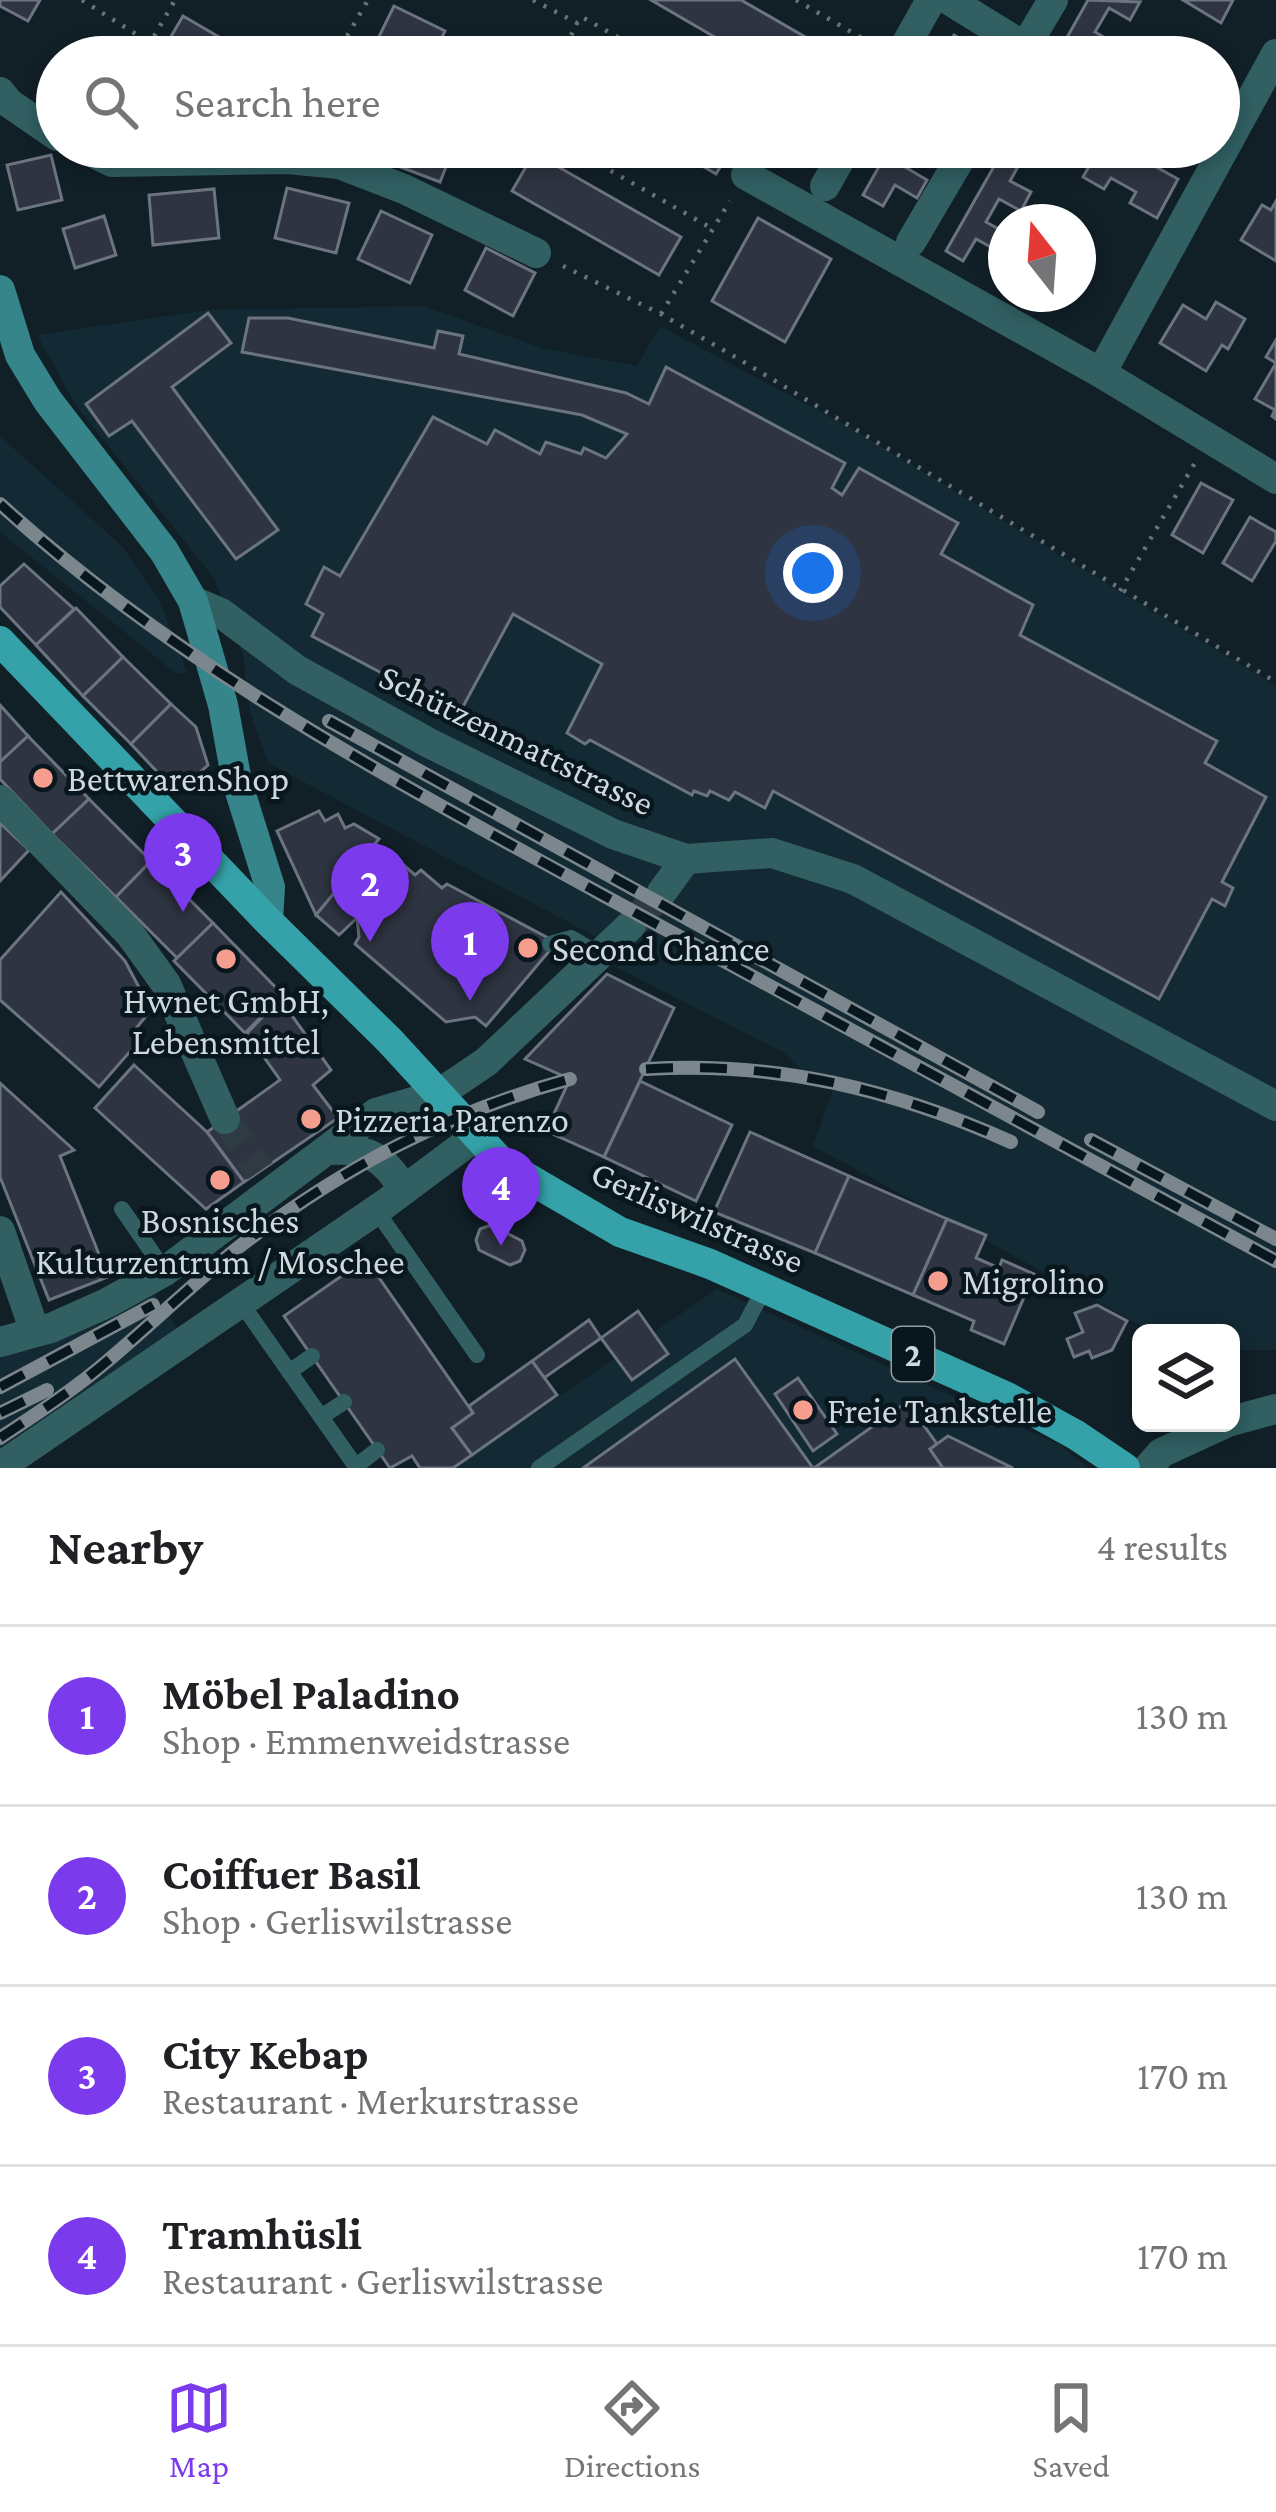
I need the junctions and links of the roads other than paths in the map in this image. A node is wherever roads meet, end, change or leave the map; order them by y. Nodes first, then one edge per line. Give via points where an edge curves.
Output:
1 (931, 0) edge
2 (949, 0) edge
3 (1053, 0) edge
4 (900, 36) edge
5 (1000, 36) edge
6 (1032, 36) edge
7 (1276, 54) edge
8 (0, 92) edge
9 (1240, 120) edge
10 (36, 122) edge
11 (349, 168) edge
12 (835, 168) edge
13 (955, 168) edge
14 (1213, 168) edge
15 (746, 175) road end
16 (825, 186) dead end
17 (911, 242) dead end
18 (536, 253) road end
19 (0, 290) edge
20 (1101, 373) junction
21 (1276, 479) edge
22 (199, 615) junction
23 (0, 641) edge
24 (0, 800) edge
25 (686, 859) junction
26 (662, 892) tunnel mouth
27 (268, 921) junction
28 (631, 925) tunnel mouth
29 (550, 944) dead end
30 (599, 954) junction
31 (437, 1095) junction
32 (1276, 1106) edge
33 (225, 1120) tunnel mouth
34 (475, 1137) junction
35 (331, 1150) junction
36 (404, 1189) junction
37 (122, 1208) dead end
38 (376, 1210) junction
39 (0, 1231) edge
40 (165, 1270) junction
41 (765, 1287) junction
42 (241, 1303) junction
43 (35, 1332) junction
44 (0, 1342) edge
45 (477, 1354) dead end
46 (311, 1356) dead end
47 (289, 1372) junction
48 (344, 1402) dead end
49 (1276, 1408) edge
50 (321, 1417) junction
51 (1240, 1418) edge
52 (1206, 1432) edge
53 (377, 1450) dead end
54 (13, 1464) edge
55 (357, 1467) edge
56 (538, 1468) edge
57 (1125, 1468) edge
58 (1148, 1468) edge

1 - 4 street
2 - 5 street
3 - 6 street
7 - 9 street
8 - 10 street
11 - 18 street
12 - 16 street
13 - 17 street
14 - 20 street
15 - 20 street
19 - 22 street via 20,355 48,401 164,551
20 - 21 street
22 - 25 street, Schützenmattstrasse via 221,614 297,670 429,743 613,834
22 - 27 street via 270,887
23 - 27 main road, Gerliswilstrasse / 2
24 - 33 street via 130,934 166,984
25 - 26 street
25 - 32 street, Schützenmattstrasse via 772,853 853,879
27 - 31 main road, Gerliswilstrasse / 2
28 - 30 street
29 - 30 lane via 571,938
30 - 31 street via 486,1062
31 - 34 main road, Gerliswilstrasse / 2
31 - 35 street via 376,1113
34 - 36 street
34 - 41 main road, Gerliswilstrasse / 2 via 518,1174 620,1232
35 - 36 street via 366,1150 392,1168
35 - 40 street via 266,1180
36 - 38 street
37 - 40 lane
38 - 42 street
38 - 45 lane
39 - 43 street
40 - 43 street
41 - 56 lane via 745,1324
41 - 57 main road, Gerliswilstrasse / 2 via 1007,1397
42 - 47 lane
42 - 54 street
43 - 44 street
46 - 47 lane
47 - 50 lane
48 - 50 lane
49 - 51 street
50 - 55 lane
52 - 58 street
53 - 55 lane

